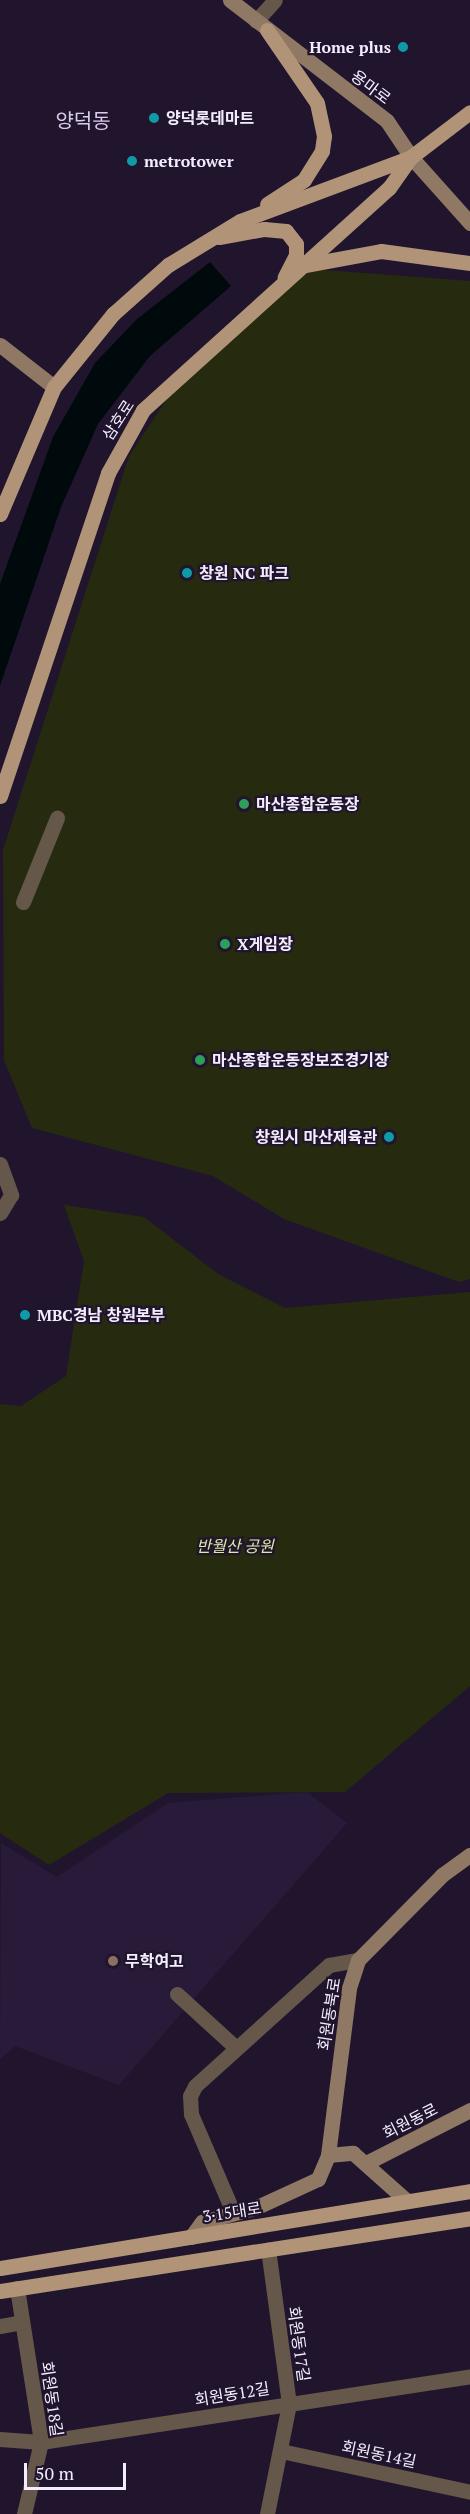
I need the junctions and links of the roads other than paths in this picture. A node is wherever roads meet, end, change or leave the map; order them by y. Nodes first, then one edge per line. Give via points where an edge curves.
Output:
1 (231, 0) edge
2 (275, 0) edge
3 (262, 25) junction
4 (470, 112) edge
5 (411, 157) junction
6 (240, 221) junction
7 (470, 223) edge
8 (207, 239) junction
9 (470, 263) edge
10 (302, 266) junction
11 (281, 285) junction
12 (0, 345) edge
13 (54, 387) junction
14 (0, 513) edge
15 (0, 796) edge
16 (57, 818) dead end
17 (23, 902) dead end
18 (0, 1164) edge
19 (0, 1213) edge
20 (470, 1855) edge
21 (358, 1960) junction
22 (177, 1994) dead end
23 (235, 2047) junction
24 (470, 2110) edge
25 (328, 2155) junction
26 (366, 2163) junction
27 (470, 2191) edge
28 (406, 2201) junction
29 (233, 2212) junction
30 (470, 2217) edge
31 (191, 2236) junction
32 (268, 2249) junction
33 (0, 2268) edge
34 (17, 2288) junction
35 (0, 2291) edge
36 (22, 2322) junction
37 (0, 2326) edge
38 (470, 2376) edge
39 (289, 2404) junction
40 (0, 2439) edge
41 (41, 2442) junction
42 (281, 2451) junction
43 (470, 2492) edge
44 (24, 2514) edge
45 (267, 2514) edge

1 - 3 main road, 용마로
2 - 3 street
3 - 5 main road, 용마로 via 387,122
3 - 6 main road via 317,103 324,136 322,151 304,180
4 - 5 main road, 삼호로
5 - 6 main road, 삼호로
5 - 7 main road, 용마로
5 - 10 main road, 삼호로 via 389,188
6 - 8 main road, 삼호로
8 - 11 main road via 264,229 286,231 296,244 296,255
8 - 13 main road, 삼호로 via 168,265 113,314
9 - 10 main road via 381,251
10 - 11 main road, 삼호로
11 - 15 main road, 삼호로 via 143,410 123,444 108,473
12 - 13 main road
13 - 14 main road, 삼호로
16 - 17 street
18 - 19 street via 11,1195
20 - 21 main road, 회원동북로 via 442,1875
21 - 23 street via 329,1965
21 - 25 main road, 회원동북로 via 349,1988
22 - 23 street
23 - 29 street via 195,2086 190,2096 195,2125
24 - 26 main road, 회원동로
25 - 26 main road via 353,2153
25 - 29 main road via 318,2179 257,2207
26 - 28 main road
27 - 28 main road, 3·15대로
28 - 31 main road, 3·15대로
29 - 31 main road via 202,2222
30 - 32 main road
31 - 33 main road, 3·15대로
32 - 34 main road
32 - 39 street, 회원동17길
34 - 35 main road
34 - 36 street, 회원동18길
36 - 37 street
36 - 41 street, 회원동18길
38 - 39 street, 회원동12길
39 - 41 street, 회원동12길
39 - 42 street, 회원동17길
40 - 41 street, 회원동12길
41 - 44 street, 회원동18길
42 - 43 street, 회원동14길
42 - 45 street, 회원동17길

